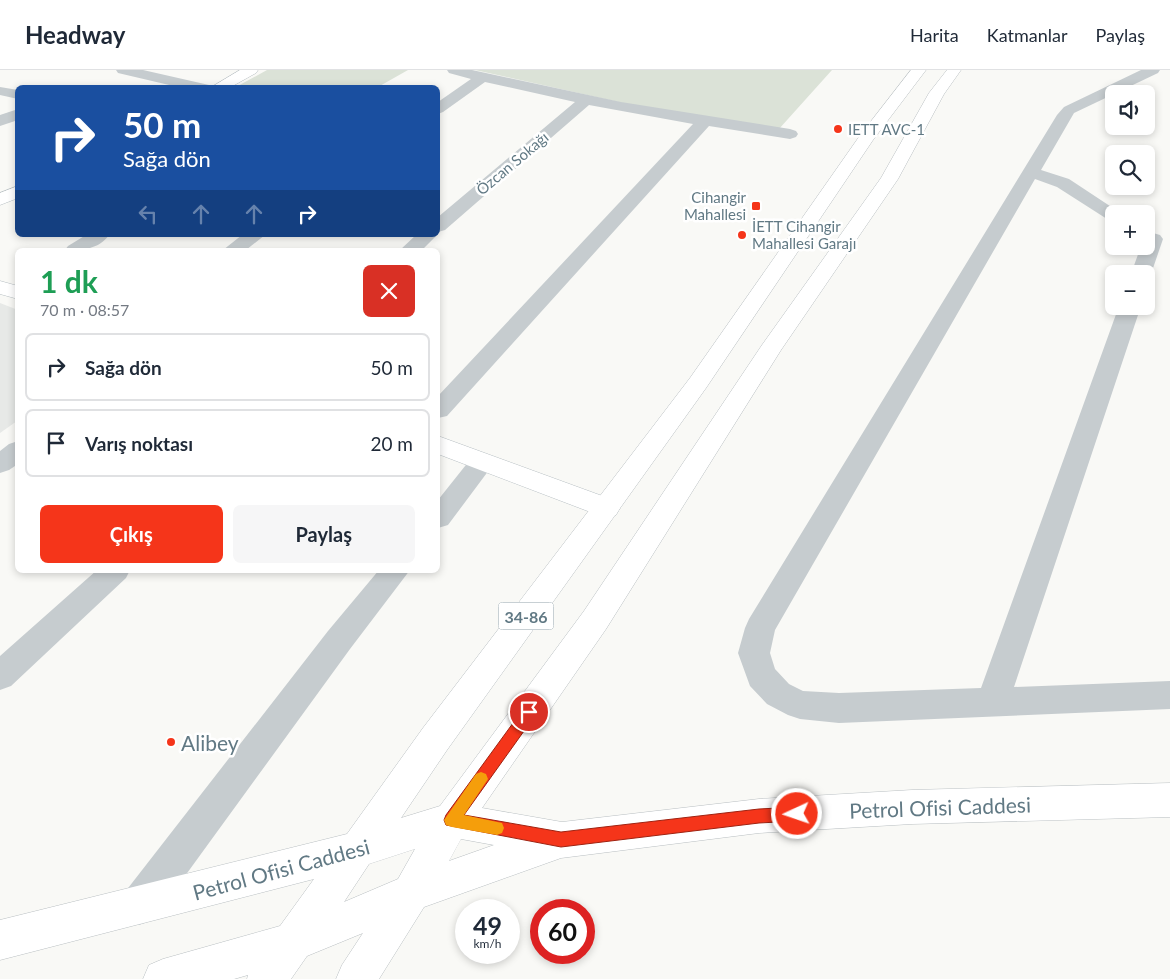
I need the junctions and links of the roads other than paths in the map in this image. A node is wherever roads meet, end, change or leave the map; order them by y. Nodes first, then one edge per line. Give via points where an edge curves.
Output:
1 (123, 70) edge
2 (251, 70) edge
3 (454, 70) edge
4 (919, 70) edge
5 (954, 70) edge
6 (1153, 70) edge
7 (482, 77) junction
8 (190, 85) edge
9 (223, 85) edge
10 (0, 90) edge
11 (15, 94) edge
12 (586, 100) junction
13 (440, 108) edge
14 (15, 115) edge
15 (0, 122) edge
16 (704, 122) junction
17 (790, 134) dead end
18 (1031, 172) junction
19 (15, 192) edge
20 (0, 200) edge
21 (1105, 209) edge
22 (440, 224) edge
23 (96, 237) edge
24 (252, 237) edge
25 (425, 237) edge
26 (1155, 240) edge
27 (78, 248) edge
28 (236, 248) edge
29 (412, 248) edge
30 (1170, 250) edge
31 (1127, 315) edge
32 (440, 408) edge
33 (440, 447) edge
34 (15, 452) edge
35 (482, 462) junction
36 (0, 464) edge
37 (606, 508) junction
38 (440, 515) edge
39 (113, 573) edge
40 (394, 573) edge
41 (0, 676) edge
42 (1170, 695) edge
43 (993, 701) junction
44 (1170, 800) edge
45 (452, 820) junction
46 (561, 840) junction
47 (356, 850) junction
48 (411, 894) junction
49 (139, 906) junction
50 (0, 940) edge
51 (291, 943) junction
52 (163, 979) edge
53 (267, 979) edge
54 (356, 979) edge

1 - 8 street
2 - 9 main road
3 - 7 street
4 - 37 main road, 34-86 via 867,137 698,383
5 - 45 main road via 937,93 889,180 770,350 595,620
6 - 18 street via 1069,110
7 - 12 street
7 - 13 street
10 - 11 street
12 - 16 street
12 - 22 street, Özcan Sokağı
14 - 15 street
16 - 17 street
16 - 32 street
18 - 21 street via 1063,183
18 - 43 street via 760,628 754,654 761,676 778,694 800,705 839,708
19 - 20 main road
23 - 27 street
24 - 28 street
25 - 29 street
26 - 30 street
31 - 43 street
33 - 35 main road
34 - 36 street
35 - 37 main road
35 - 38 street
37 - 47 main road, 34-86
39 - 41 street
40 - 49 street via 339,640
42 - 43 street
44 - 46 main road, Petrol Ofisi Caddesi via 912,807 759,816
45 - 46 main road, Petrol Ofisi Caddesi
45 - 47 main road, Petrol Ofisi Caddesi
45 - 48 main road
46 - 48 main road, Petrol Ofisi Caddesi
47 - 49 main road, Petrol Ofisi Caddesi
47 - 51 main road, 34-86
48 - 51 main road, Petrol Ofisi Caddesi
48 - 54 main road
49 - 50 main road, Petrol Ofisi Caddesi
51 - 52 main road, Petrol Ofisi Caddesi
51 - 53 main road, 34-86

